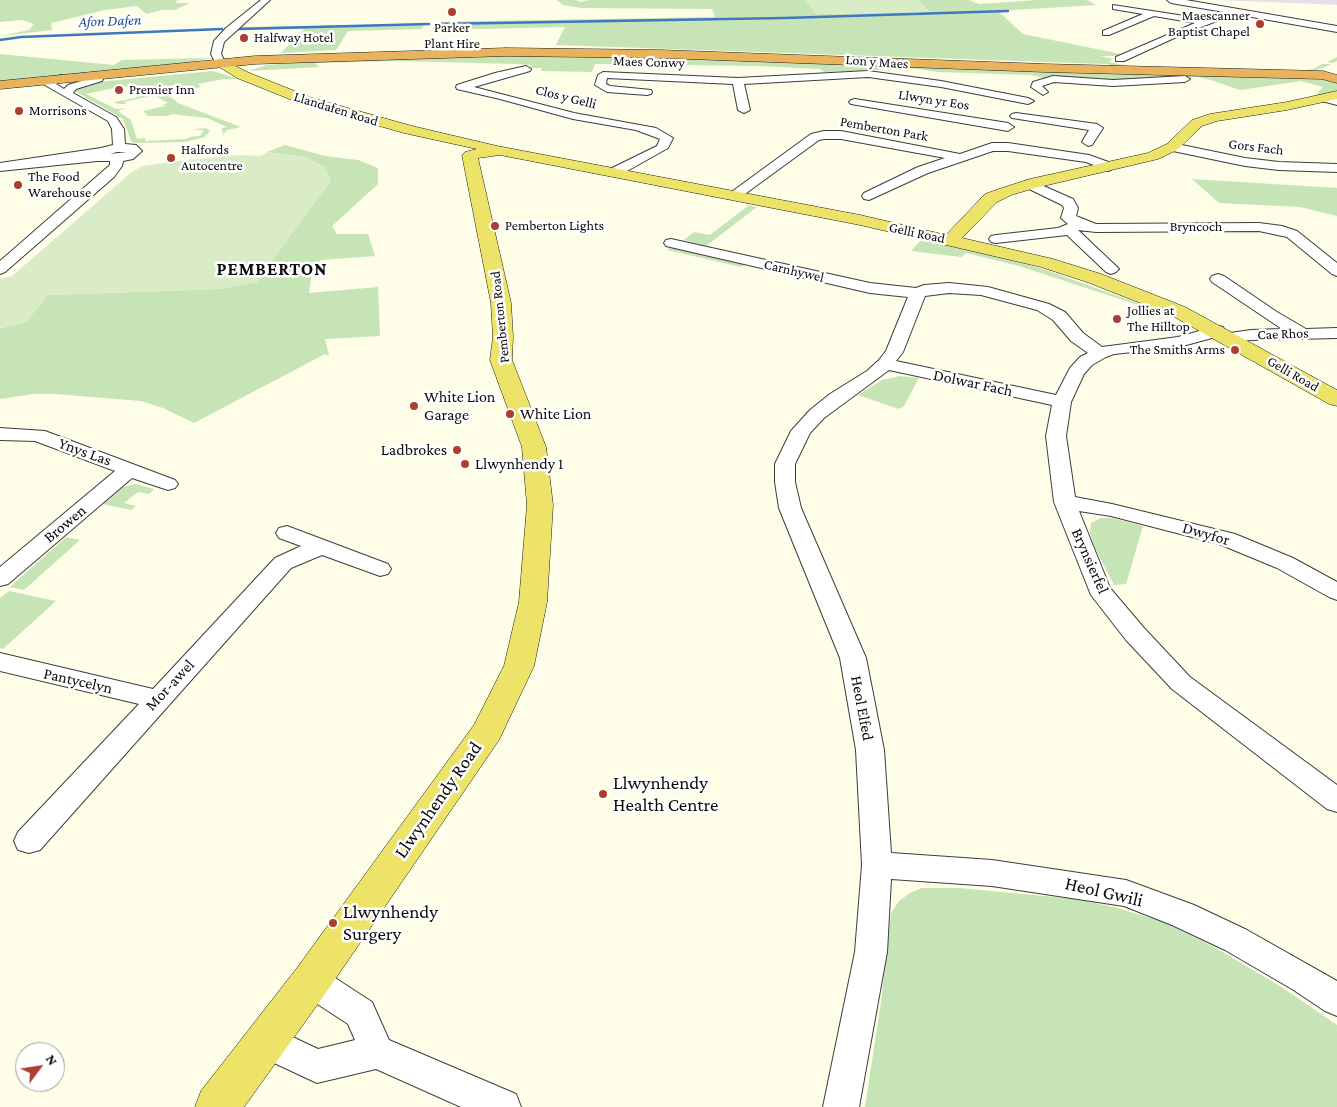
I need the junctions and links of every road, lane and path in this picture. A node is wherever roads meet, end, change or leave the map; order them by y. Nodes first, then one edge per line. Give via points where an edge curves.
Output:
1 (266, 0) edge
2 (1172, 0) edge
3 (1116, 7) dead end
4 (1234, 11) junction
5 (1154, 13) junction
6 (1207, 22) junction
7 (1129, 23) junction
8 (1146, 26) dead end
9 (1163, 29) dead end
10 (1337, 29) edge
11 (1180, 32) junction
12 (1106, 33) dead end
13 (1120, 60) dead end
14 (224, 64) junction
15 (1337, 68) edge
16 (526, 69) dead end
17 (1323, 75) junction
18 (61, 78) junction
19 (98, 79) junction
20 (1185, 79) dead end
21 (1337, 79) edge
22 (722, 80) joint
23 (738, 81) junction
24 (48, 84) junction
25 (0, 85) edge
26 (0, 90) edge
27 (647, 92) dead end
28 (67, 95) junction
29 (1333, 99) edge
30 (1028, 100) junction
31 (855, 102) dead end
32 (744, 110) dead end
33 (1016, 116) junction
34 (1008, 127) junction
35 (448, 140) junction
36 (1088, 142) dead end
37 (1002, 146) junction
38 (1172, 147) junction
39 (500, 150) junction
40 (118, 153) junction
41 (470, 154) junction
42 (958, 157) junction
43 (0, 167) edge
44 (1109, 167) junction
45 (1337, 168) edge
46 (615, 172) junction
47 (1030, 184) junction
48 (733, 196) junction
49 (869, 196) dead end
50 (1074, 227) junction
51 (951, 240) junction
52 (996, 240) dead end
53 (671, 243) dead end
54 (1337, 253) edge
55 (1317, 254) junction
56 (0, 269) edge
57 (1111, 269) dead end
58 (1337, 271) edge
59 (1218, 279) dead end
60 (918, 293) junction
61 (1337, 333) edge
62 (1223, 334) junction
63 (1303, 334) junction
64 (1100, 352) junction
65 (885, 364) junction
66 (1337, 399) edge
67 (1062, 402) junction
68 (0, 434) edge
69 (534, 446) joint
70 (130, 469) junction
71 (168, 484) dead end
72 (1065, 502) junction
73 (287, 533) dead end
74 (324, 547) junction
75 (380, 569) dead end
76 (0, 579) edge
77 (1337, 592) edge
78 (0, 662) edge
79 (157, 699) junction
80 (1337, 801) edge
81 (29, 841) dead end
82 (877, 865) junction
83 (311, 981) junction
84 (1337, 1000) edge
85 (267, 1042) junction
86 (377, 1052) junction
87 (217, 1107) edge
88 (503, 1107) edge
89 (841, 1107) edge

1 - 14 street via 219,41 216,54
2 - 4 street
3 - 5 street
4 - 6 street
4 - 10 street
5 - 6 street
5 - 7 street
6 - 11 street
7 - 8 street
7 - 12 street
9 - 11 street
11 - 13 street
14 - 17 highway via 441,53 592,53
14 - 18 highway
14 - 19 highway
14 - 35 main road, Llandafen Road via 242,75 307,101
15 - 17 highway via 1321,70
16 - 46 street, Clos y Gelli via 461,87 573,116 638,127 667,138 662,148
17 - 21 highway
18 - 24 street
18 - 25 highway
19 - 24 highway
19 - 28 street via 72,87
20 - 30 street via 1113,83 1053,79 1037,84 1036,87 1048,92
22 - 23 street, Lon y Maes
22 - 27 street, Maes Conwy via 603,76 600,85 607,89
23 - 30 street, Lon y Maes via 868,74
23 - 32 street
24 - 26 highway
24 - 28 street
28 - 40 street via 112,120 118,129
29 - 38 main road via 1215,117 1197,123
30 - 33 street
31 - 34 street, Llwyn yr Eos
33 - 34 street
33 - 36 street via 1097,128
34 - 37 street via 998,138
35 - 39 main road
35 - 41 main road
37 - 42 street, Pemberton Park
37 - 44 street, Pemberton Park via 1089,159
38 - 44 main road via 1153,156
38 - 45 street, Gors Fach via 1262,164
39 - 41 main road, Gelli Road
39 - 46 main road, Gelli Road
40 - 43 street
40 - 56 street via 116,166 109,174
41 - 69 main road, Pemberton Road via 501,303 501,360
42 - 48 street, Pemberton Park via 824,134 815,137
42 - 49 street, Pemberton Park
44 - 47 main road
46 - 48 main road, Gelli Road
47 - 50 street via 1068,202 1071,208 1068,218
47 - 51 main road via 991,198
48 - 51 main road, Gelli Road
50 - 52 street, Bryncoch via 1061,232
50 - 55 street, Bryncoch via 1268,228 1292,234
50 - 57 street
51 - 62 main road, Gelli Road via 1094,278 1178,311
53 - 60 street, Carnhywel via 870,288
54 - 55 street
55 - 58 street, Bryncoch
59 - 63 street
60 - 64 street, Carnhywel via 934,288 982,290 1043,307 1059,316 1077,337
60 - 65 street via 894,352
61 - 63 street, Cae Rhos
62 - 63 street, Cae Rhos
62 - 64 street, Brynsierfel
62 - 66 main road, Gelli Road
64 - 67 street, Brynsierfel via 1076,372
65 - 67 street, Dolwar Fach
65 - 82 street, Heol Elfed via 817,414 801,431 785,464 790,508 853,658 870,750
67 - 72 street, Brynsierfel via 1056,436
68 - 70 street, Ynys Las via 38,435
69 - 83 main road, Llwynhendy Road via 540,506 533,602 519,666 487,732
70 - 71 street, Ynys Las
70 - 76 street, Browen
72 - 77 street, Dwyfor via 1112,510 1227,539 1285,563
72 - 80 street, Brynsierfel via 1099,590 1135,634 1181,684
73 - 74 street
74 - 75 street
74 - 79 street, Mor-awel via 282,563
78 - 79 street, Pantycelyn
79 - 81 street, Mor-awel
82 - 84 street, Heol Gwili via 992,873 1126,893 1236,940
82 - 89 street, Heol Elfed via 871,952
83 - 85 main road, Llwynhendy Road
83 - 86 street via 360,1013
85 - 86 street via 318,1066
85 - 87 main road, Llwynhendy Road
86 - 88 street

